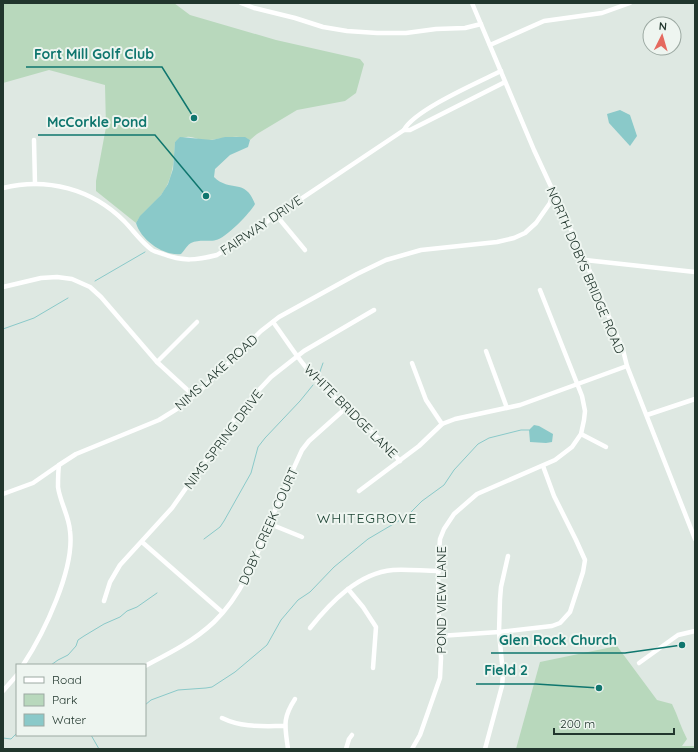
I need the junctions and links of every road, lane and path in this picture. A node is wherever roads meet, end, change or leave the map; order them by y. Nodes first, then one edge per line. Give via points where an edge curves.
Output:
1 (241, 3) edge
2 (472, 3) edge
3 (630, 3) edge
4 (480, 24) junction
5 (490, 45) junction
6 (501, 71) junction
7 (505, 82) junction
8 (404, 130) junction
9 (34, 140) dead end
10 (35, 184) junction
11 (3, 188) edge
12 (553, 193) junction
13 (276, 215) junction
14 (305, 250) dead end
15 (585, 260) junction
16 (695, 272) edge
17 (3, 287) edge
18 (540, 290) dead end
19 (374, 310) dead end
20 (197, 322) dead end
21 (273, 322) junction
22 (486, 350) dead end
23 (298, 356) junction
24 (157, 362) junction
25 (412, 363) dead end
26 (627, 366) junction
27 (578, 384) junction
28 (194, 396) junction
29 (695, 399) edge
30 (347, 408) junction
31 (507, 408) junction
32 (647, 415) junction
33 (442, 424) junction
34 (581, 434) junction
35 (606, 447) dead end
36 (400, 461) junction
37 (59, 465) junction
38 (543, 466) junction
39 (359, 491) dead end
40 (3, 494) edge
41 (270, 524) junction
42 (302, 537) dead end
43 (695, 539) edge
44 (142, 542) junction
45 (508, 556) dead end
46 (438, 571) junction
47 (348, 589) junction
48 (104, 601) dead end
49 (222, 612) junction
50 (310, 628) dead end
51 (695, 631) edge
52 (499, 632) junction
53 (439, 636) junction
54 (639, 663) dead end
55 (24, 664) edge
56 (146, 666) edge
57 (373, 668) dead end
58 (16, 675) edge
59 (3, 691) edge
60 (295, 699) dead end
61 (222, 718) dead end
62 (285, 726) junction
63 (352, 735) dead end
64 (288, 749) edge
65 (346, 749) edge
66 (412, 749) edge
67 (485, 749) edge

1 - 4 street via 323,27 354,32 406,33 465,28
2 - 4 street, NORTH DOBYS BRIDGE ROAD
3 - 5 street via 602,13 544,21
4 - 5 street, NORTH DOBYS BRIDGE ROAD
5 - 6 street, NORTH DOBYS BRIDGE ROAD
6 - 7 street, NORTH DOBYS BRIDGE ROAD
6 - 8 street, FAIRWAY DRIVE via 423,112
7 - 8 street, FAIRWAY DRIVE via 410,130
7 - 12 street, NORTH DOBYS BRIDGE ROAD
8 - 13 street, FAIRWAY DRIVE
9 - 10 street
10 - 11 street, FAIRWAY DRIVE
10 - 13 street, FAIRWAY DRIVE via 64,187 92,197 124,221 152,250 174,259 197,260 217,255
12 - 15 street, NORTH DOBYS BRIDGE ROAD
12 - 21 street, NIMS LAKE ROAD via 550,203 536,223 525,233 496,242 421,250 386,260
13 - 14 street
15 - 16 street
15 - 26 street, NORTH DOBYS BRIDGE ROAD via 623,350
17 - 24 street via 57,277 85,284 101,297
18 - 27 street, POND VIEW LANE
19 - 23 street, NIMS SPRING DRIVE
20 - 24 street
21 - 23 street, WHITE BRIDGE LANE
21 - 28 street, NIMS LAKE ROAD
22 - 31 street
23 - 30 street, WHITE BRIDGE LANE via 318,382
23 - 44 street, NIMS SPRING DRIVE via 271,377 236,417 172,508
24 - 28 street
25 - 33 street via 426,400
26 - 27 street
26 - 32 street, NORTH DOBYS BRIDGE ROAD
27 - 31 street via 520,406
27 - 34 street, POND VIEW LANE via 585,411
28 - 37 street, NIMS LAKE ROAD via 159,420 76,454
29 - 32 street
30 - 36 street, WHITE BRIDGE LANE via 383,441
30 - 41 street, DOBY CREEK COURT via 302,450
31 - 33 street
32 - 43 street, NORTH DOBYS BRIDGE ROAD
33 - 36 street
34 - 35 street
34 - 38 street, POND VIEW LANE via 567,452
36 - 39 street
37 - 40 street, NIMS LAKE ROAD via 33,483
37 - 55 street via 58,487 70,530 69,561 60,589
38 - 46 street, POND VIEW LANE via 483,491 454,514 440,539
38 - 52 street via 554,496 584,556 583,572 570,612 560,623
41 - 42 street
41 - 49 street, DOBY CREEK COURT via 240,588
44 - 48 street, NIMS SPRING DRIVE via 120,565
44 - 49 street
45 - 52 street via 501,587
46 - 47 street via 391,570 362,580
46 - 53 street, POND VIEW LANE
47 - 50 street via 324,610
47 - 57 street via 376,627
49 - 56 street, DOBY CREEK COURT via 192,640
51 - 54 street via 678,635
52 - 53 street
52 - 67 street via 502,686
53 - 66 street, POND VIEW LANE via 440,678 420,735
58 - 59 street
60 - 62 street via 288,710
61 - 62 street via 235,724
62 - 64 street
63 - 65 street

